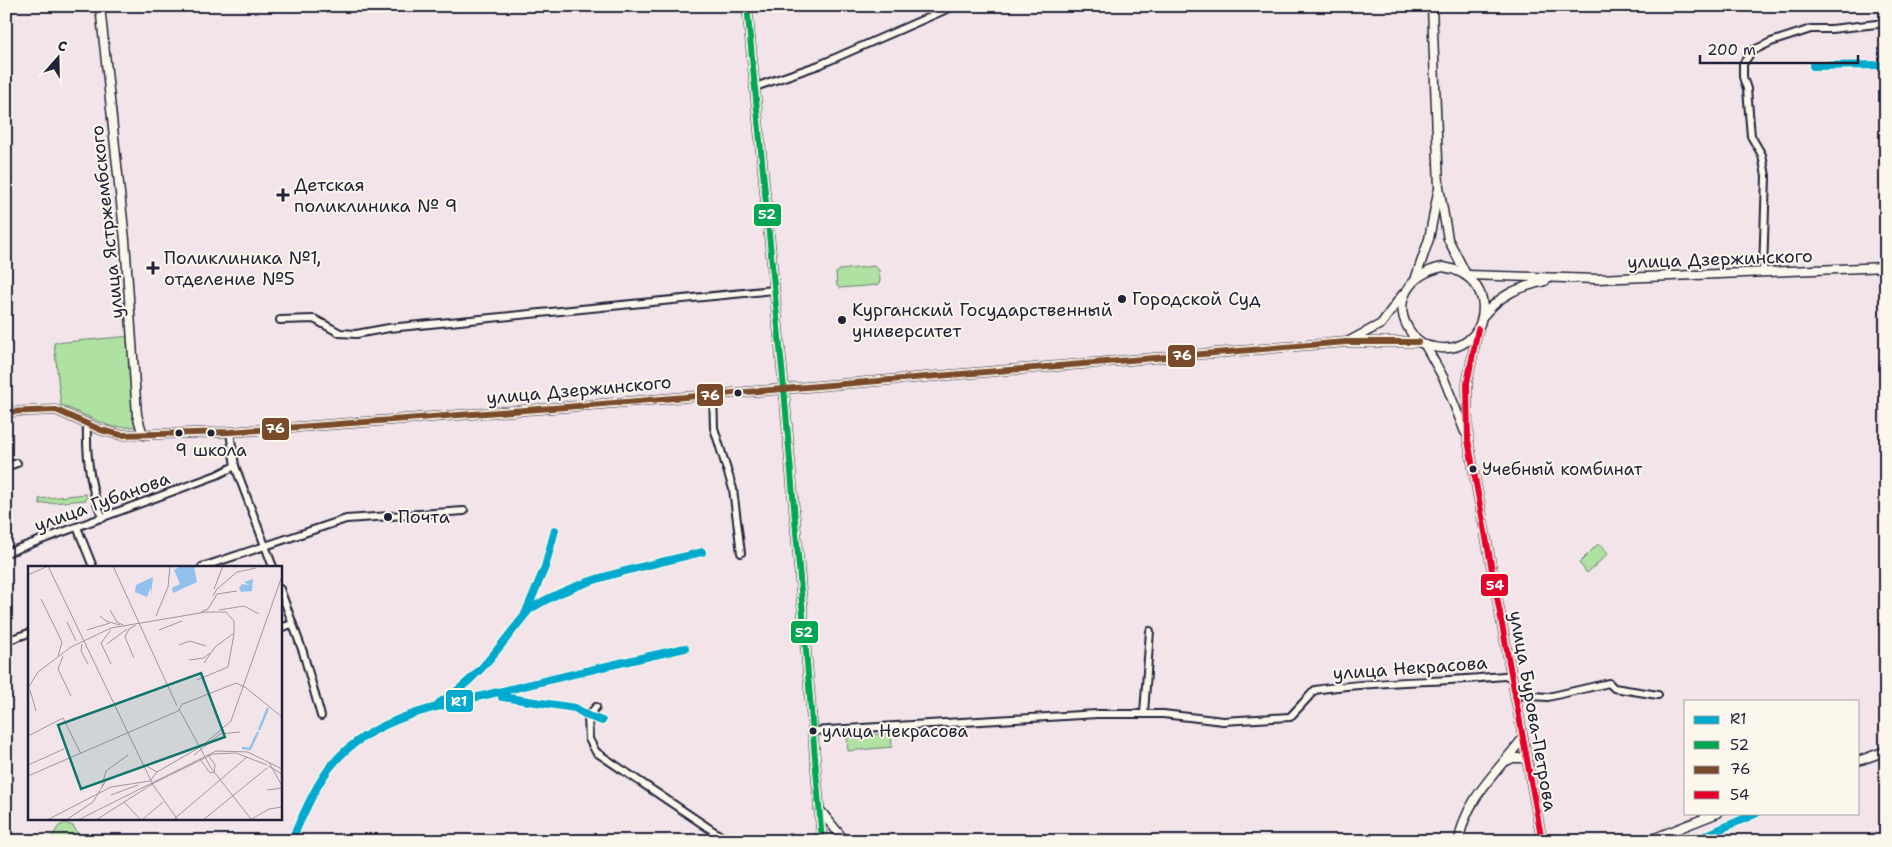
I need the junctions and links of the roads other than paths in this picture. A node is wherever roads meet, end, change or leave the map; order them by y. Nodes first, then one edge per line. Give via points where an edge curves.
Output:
1 (100, 6) edge
2 (747, 6) edge
3 (954, 6) edge
4 (1432, 6) edge
5 (1886, 23) edge
6 (755, 87) junction
7 (1439, 187) junction
8 (1886, 267) edge
9 (1763, 272) junction
10 (1467, 275) junction
11 (1416, 277) junction
12 (1555, 278) junction
13 (1407, 288) junction
14 (774, 290) junction
15 (1483, 316) junction
16 (280, 320) dead end
17 (1478, 329) junction
18 (1346, 342) junction
19 (1421, 344) junction
20 (784, 389) junction
21 (713, 394) junction
22 (6, 412) edge
23 (87, 423) junction
24 (230, 432) junction
25 (143, 435) junction
26 (1468, 440) junction
27 (17, 463) dead end
28 (235, 466) junction
29 (6, 467) edge
30 (464, 511) dead end
31 (103, 518) junction
32 (77, 527) junction
33 (266, 546) junction
34 (6, 553) edge
35 (741, 553) dead end
36 (92, 566) edge
37 (205, 566) edge
38 (272, 566) edge
39 (281, 592) edge
40 (292, 624) junction
41 (281, 628) edge
42 (1150, 631) dead end
43 (28, 633) edge
44 (6, 641) edge
45 (1512, 676) junction
46 (1516, 695) junction
47 (1658, 695) dead end
48 (596, 707) dead end
49 (1144, 713) junction
50 (321, 716) dead end
51 (812, 730) junction
52 (1523, 738) junction
53 (1886, 751) edge
54 (1527, 758) junction
55 (1860, 760) edge
56 (1506, 761) junction
57 (819, 809) junction
58 (1715, 814) edge
59 (821, 840) edge
60 (728, 841) edge
61 (845, 841) edge
62 (1459, 841) edge
63 (1542, 841) edge
64 (1647, 841) edge

1 - 25 main road, улица Ястржембского via 126,240 137,415
2 - 6 main road
3 - 6 street via 819,65
4 - 7 main road
5 - 9 street via 1811,29 1752,51 1743,64 1751,136 1762,155 1766,176
6 - 14 main road
7 - 10 main road via 1448,239
7 - 11 main road via 1429,239
8 - 9 main road, улица Дзержинского
9 - 12 main road, улица Дзержинского
10 - 11 main road via 1443,267
10 - 12 main road, улица Дзержинского
10 - 15 main road via 1479,288 1484,302
11 - 13 main road
12 - 15 main road, улица Дзержинского via 1514,289 1494,303
13 - 18 main road, улица Дзержинского via 1381,324
13 - 19 main road via 1403,316 1408,329
14 - 16 street via 356,334 340,333 314,319
14 - 20 main road
15 - 17 main road
17 - 19 main road via 1469,340 1453,348
17 - 26 main road, улица Бурова-Петрова via 1467,383
18 - 19 main road, улица Дзержинского
18 - 20 main road, улица Дзержинского
19 - 26 main road, улица Бурова-Петрова via 1444,379
20 - 21 main road, улица Дзержинского
20 - 51 main road
21 - 24 main road, улица Дзержинского
21 - 35 street via 714,428 733,489
22 - 23 main road, улица Дзержинского via 48,409
23 - 25 main road, улица Дзержинского via 111,433
23 - 31 street via 92,482
24 - 25 main road, улица Дзержинского
24 - 28 street
26 - 45 main road, улица Бурова-Петрова
27 - 29 street
28 - 31 street, улица Губанова
28 - 33 street
30 - 33 street via 346,519
31 - 32 street, улица Губанова
32 - 34 street, улица Губанова
32 - 36 street
33 - 37 street
33 - 38 street
39 - 40 street
40 - 41 street
40 - 50 street
42 - 49 street
43 - 44 street
45 - 46 main road, улица Бурова-Петрова
45 - 49 street, улица Некрасова via 1315,690 1290,717 1223,721
46 - 47 street via 1548,697 1608,683 1614,688
46 - 52 main road, улица Бурова-Петрова
48 - 60 street via 588,716 589,739 596,752
49 - 51 street, улица Некрасова
51 - 57 main road
52 - 54 main road, улица Бурова-Петрова
52 - 56 main road
53 - 55 main road
54 - 56 main road
54 - 63 main road, улица Бурова-Петрова
56 - 62 main road via 1469,809
57 - 59 main road
57 - 61 main road
58 - 64 main road

